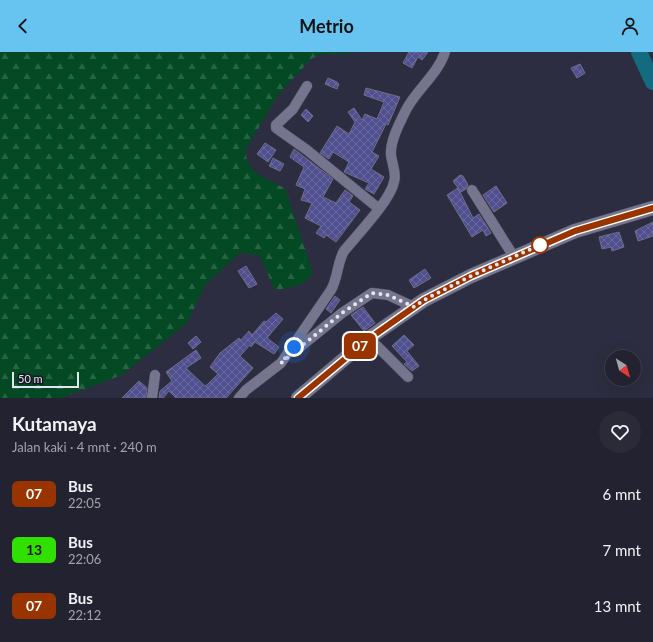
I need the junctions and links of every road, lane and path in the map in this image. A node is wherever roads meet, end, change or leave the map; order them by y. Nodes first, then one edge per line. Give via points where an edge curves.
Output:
1 (446, 52) edge
2 (307, 86) dead end
3 (472, 190) dead end
4 (378, 208) junction
5 (653, 208) edge
6 (514, 257) junction
7 (414, 307) junction
8 (370, 338) junction
9 (281, 363) junction
10 (155, 375) dead end
11 (408, 377) dead end
12 (152, 398) edge
13 (239, 398) edge
14 (298, 398) edge

1 - 4 street via 440,64 411,101 394,136 391,154 395,170 394,184
2 - 4 street via 300,101 276,128
3 - 6 street
4 - 9 street via 340,257 331,290
5 - 6 main road via 575,231
6 - 7 main road
7 - 8 main road
7 - 9 street via 388,295 372,293 342,313
8 - 11 street
8 - 14 main road
9 - 13 street
10 - 12 street

